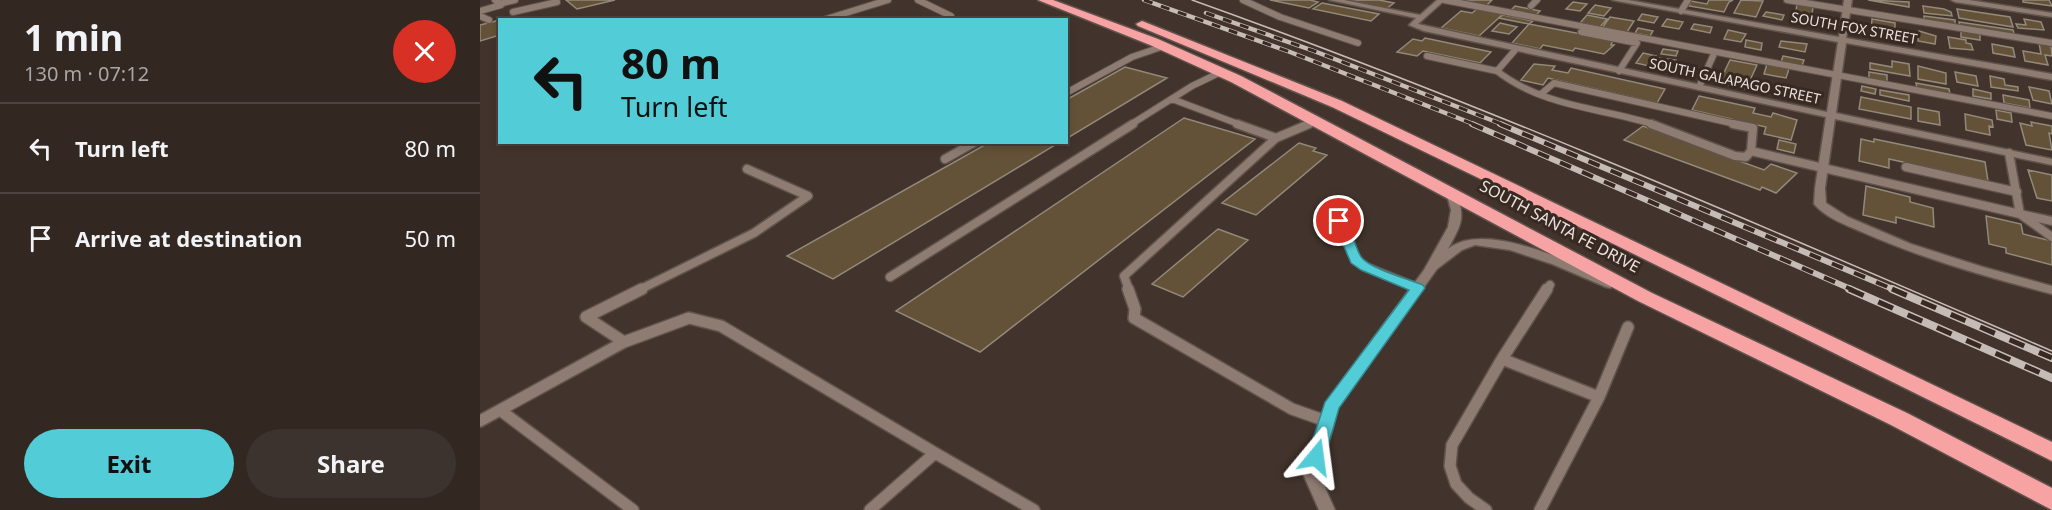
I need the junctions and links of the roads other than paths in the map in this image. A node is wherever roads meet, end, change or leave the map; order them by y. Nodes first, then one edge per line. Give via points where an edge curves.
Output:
1 (515, 0) edge
2 (888, 0) edge
3 (918, 0) edge
4 (1043, 0) edge
5 (1078, 0) edge
6 (1243, 0) edge
7 (1333, 0) edge
8 (1443, 0) edge
9 (1537, 0) edge
10 (1616, 0) edge
11 (1688, 0) edge
12 (1787, 0) edge
13 (1848, 0) edge
14 (1955, 0) edge
15 (557, 2) dead end
16 (498, 3) edge
17 (1531, 6) dead end
18 (1846, 9) junction
19 (480, 11) edge
20 (1681, 11) junction
21 (513, 12) junction
22 (2052, 15) edge
23 (480, 16) edge
24 (522, 18) edge
25 (830, 18) edge
26 (950, 18) edge
27 (489, 20) dead end
28 (1416, 21) junction
29 (1538, 23) dead end
30 (1843, 40) junction
31 (1358, 43) dead end
32 (2052, 43) edge
33 (1164, 46) junction
34 (1516, 49) junction
35 (1427, 56) dead end
36 (1713, 56) dead end
37 (1497, 70) junction
38 (1619, 71) junction
39 (1221, 72) junction
40 (1836, 75) junction
41 (2052, 77) edge
42 (1068, 84) edge
43 (1077, 87) junction
44 (1699, 87) junction
45 (1068, 92) edge
46 (1542, 94) junction
47 (1172, 99) junction
48 (1830, 115) junction
49 (2052, 116) edge
50 (1316, 121) junction
51 (1276, 138) junction
52 (971, 144) edge
53 (1751, 151) junction
54 (2009, 153) junction
55 (945, 159) dead end
56 (2052, 162) edge
57 (1906, 167) dead end
58 (747, 169) dead end
59 (1823, 169) junction
60 (1451, 192) junction
61 (2017, 192) junction
62 (2020, 214) junction
63 (1339, 221) dead end
64 (2052, 221) edge
65 (2052, 237) edge
66 (1431, 271) junction
67 (890, 277) dead end
68 (1550, 285) dead end
69 (1418, 288) junction
70 (2052, 290) edge
71 (1645, 297) junction
72 (1628, 327) dead end
73 (624, 342) junction
74 (1502, 358) junction
75 (1599, 397) junction
76 (500, 410) junction
77 (1326, 421) junction
78 (480, 422) edge
79 (2052, 452) edge
80 (935, 453) junction
81 (2052, 500) edge
82 (633, 510) edge
83 (870, 510) edge
84 (1034, 510) edge
85 (1327, 510) edge
86 (1486, 510) edge
87 (1540, 510) edge

1 - 16 lane
2 - 25 lane
3 - 26 lane
4 - 33 highway, SOUTH SANTA FE DRIVE
5 - 79 highway, SOUTH SANTA FE DRIVE via 1337,104
6 - 31 lane
7 - 28 street, SOUTH GALAPAGO STREET
8 - 28 street
8 - 40 lane
9 - 17 lane
10 - 20 street, SOUTH FOX STREET
11 - 20 lane
12 - 18 lane
13 - 18 street
14 - 22 street
15 - 21 lane
16 - 19 lane
16 - 21 lane
18 - 30 street
18 - 32 lane
20 - 30 street, SOUTH FOX STREET
21 - 24 lane
23 - 27 lane
28 - 34 street, SOUTH GALAPAGO STREET via 1424,29
29 - 38 lane via 1637,43
30 - 40 street
30 - 41 street, SOUTH FOX STREET
33 - 39 highway, SOUTH SANTA FE DRIVE
33 - 43 lane via 1132,57
34 - 37 lane
34 - 38 street, SOUTH GALAPAGO STREET
35 - 37 lane
36 - 44 lane
37 - 46 lane via 1507,80
38 - 44 street, SOUTH GALAPAGO STREET
39 - 47 lane
39 - 50 highway, SOUTH SANTA FE DRIVE
40 - 48 street
40 - 49 lane
42 - 43 lane
43 - 45 lane
44 - 48 street, SOUTH GALAPAGO STREET
46 - 53 lane via 1563,103 1652,124 1735,156 1746,157
46 - 53 lane via 1554,83 1753,128
47 - 51 lane
47 - 67 lane
48 - 54 street, SOUTH GALAPAGO STREET
48 - 59 street
50 - 51 lane
50 - 60 highway, SOUTH SANTA FE DRIVE
51 - 77 lane via 1124,276 1135,309 1134,318 1292,410
52 - 55 lane
53 - 59 lane
54 - 56 street, SOUTH GALAPAGO STREET
54 - 61 lane
57 - 61 lane
58 - 73 lane via 808,196 753,233 586,317
59 - 62 lane
59 - 70 street via 1820,204 1828,212 1934,256
60 - 66 street via 1457,210 1454,228
60 - 71 highway, SOUTH SANTA FE DRIVE
61 - 62 lane
62 - 64 lane
62 - 65 lane
63 - 69 lane via 1356,260
66 - 69 street
66 - 71 street via 1462,245 1485,241 1520,249
68 - 74 lane
69 - 77 street via 1331,407
71 - 81 highway, SOUTH SANTA FE DRIVE via 1899,419
72 - 75 lane
73 - 76 lane
73 - 80 lane via 689,318 721,326
74 - 75 lane
74 - 86 lane via 1452,445 1449,458 1457,486 1468,499
75 - 87 lane
76 - 78 lane
76 - 82 lane
77 - 85 street via 1311,474
80 - 83 lane
80 - 84 lane

